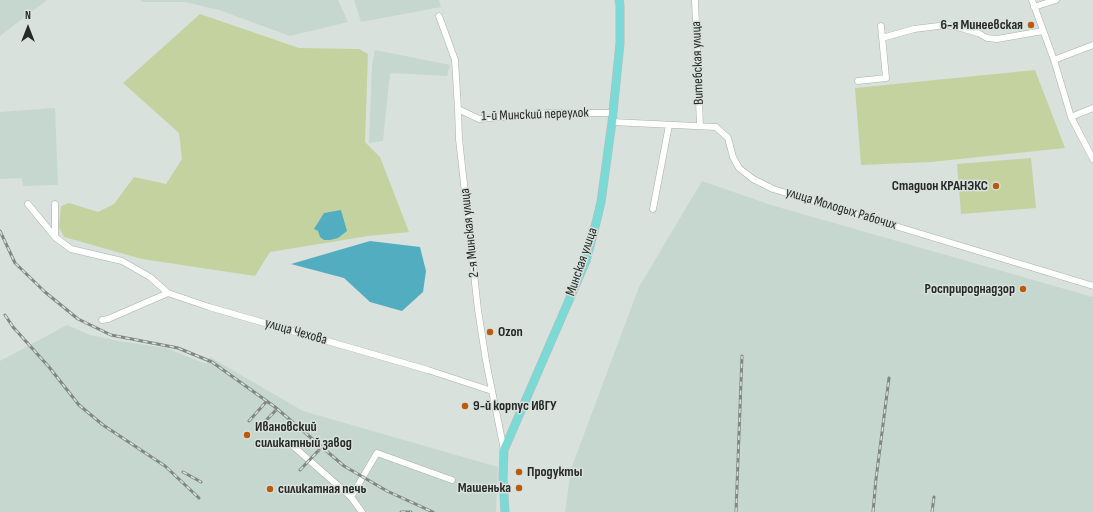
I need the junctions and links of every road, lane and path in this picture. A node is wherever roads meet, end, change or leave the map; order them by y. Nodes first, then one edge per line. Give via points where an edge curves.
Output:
1 (619, 0) edge
2 (695, 0) edge
3 (1032, 0) edge
4 (1056, 0) edge
5 (1034, 7) junction
6 (439, 16) dead end
7 (881, 26) dead end
8 (1043, 31) junction
9 (882, 38) junction
10 (1093, 45) edge
11 (1054, 60) junction
12 (858, 81) dead end
13 (1093, 108) edge
14 (458, 109) junction
15 (613, 113) junction
16 (1071, 117) junction
17 (612, 122) junction
18 (669, 125) junction
19 (700, 126) junction
20 (1093, 160) edge
21 (28, 204) dead end
22 (54, 204) dead end
23 (653, 209) dead end
24 (55, 237) junction
25 (1093, 286) edge
26 (168, 293) junction
27 (102, 320) dead end
28 (492, 391) junction
29 (293, 446) dead end
30 (504, 450) junction
31 (452, 480) dead end
32 (351, 497) junction
33 (362, 512) edge
34 (505, 512) edge

1 - 15 main road, Минская улица via 620,43
2 - 19 street, Витебская улица
3 - 5 street
4 - 5 street
5 - 8 street
6 - 14 street, 2-я Минская улица via 455,60
7 - 9 street
8 - 9 street via 987,38 978,33 946,25 914,29
8 - 11 street
9 - 12 street via 886,78
10 - 11 street
11 - 16 street
13 - 16 street
14 - 15 street, 1-й Минский переулок via 479,119 548,113
14 - 28 street, 2-я Минская улица via 478,310
15 - 17 main road, Минская улица
16 - 20 street
17 - 18 street, улица Молодых Рабочих
17 - 30 main road, Минская улица via 601,202 586,261
18 - 19 street, улица Молодых Рабочих
18 - 23 street
19 - 25 street, улица Молодых Рабочих via 716,127 728,138 739,168 753,179 773,189
21 - 24 street
22 - 24 street
24 - 26 street via 71,249 122,261 150,278
26 - 27 street
26 - 28 street, улица Чехова
28 - 30 street, 2-я Минская улица
29 - 32 street
30 - 34 main road, Минская улица
31 - 32 street via 377,453
32 - 33 street

